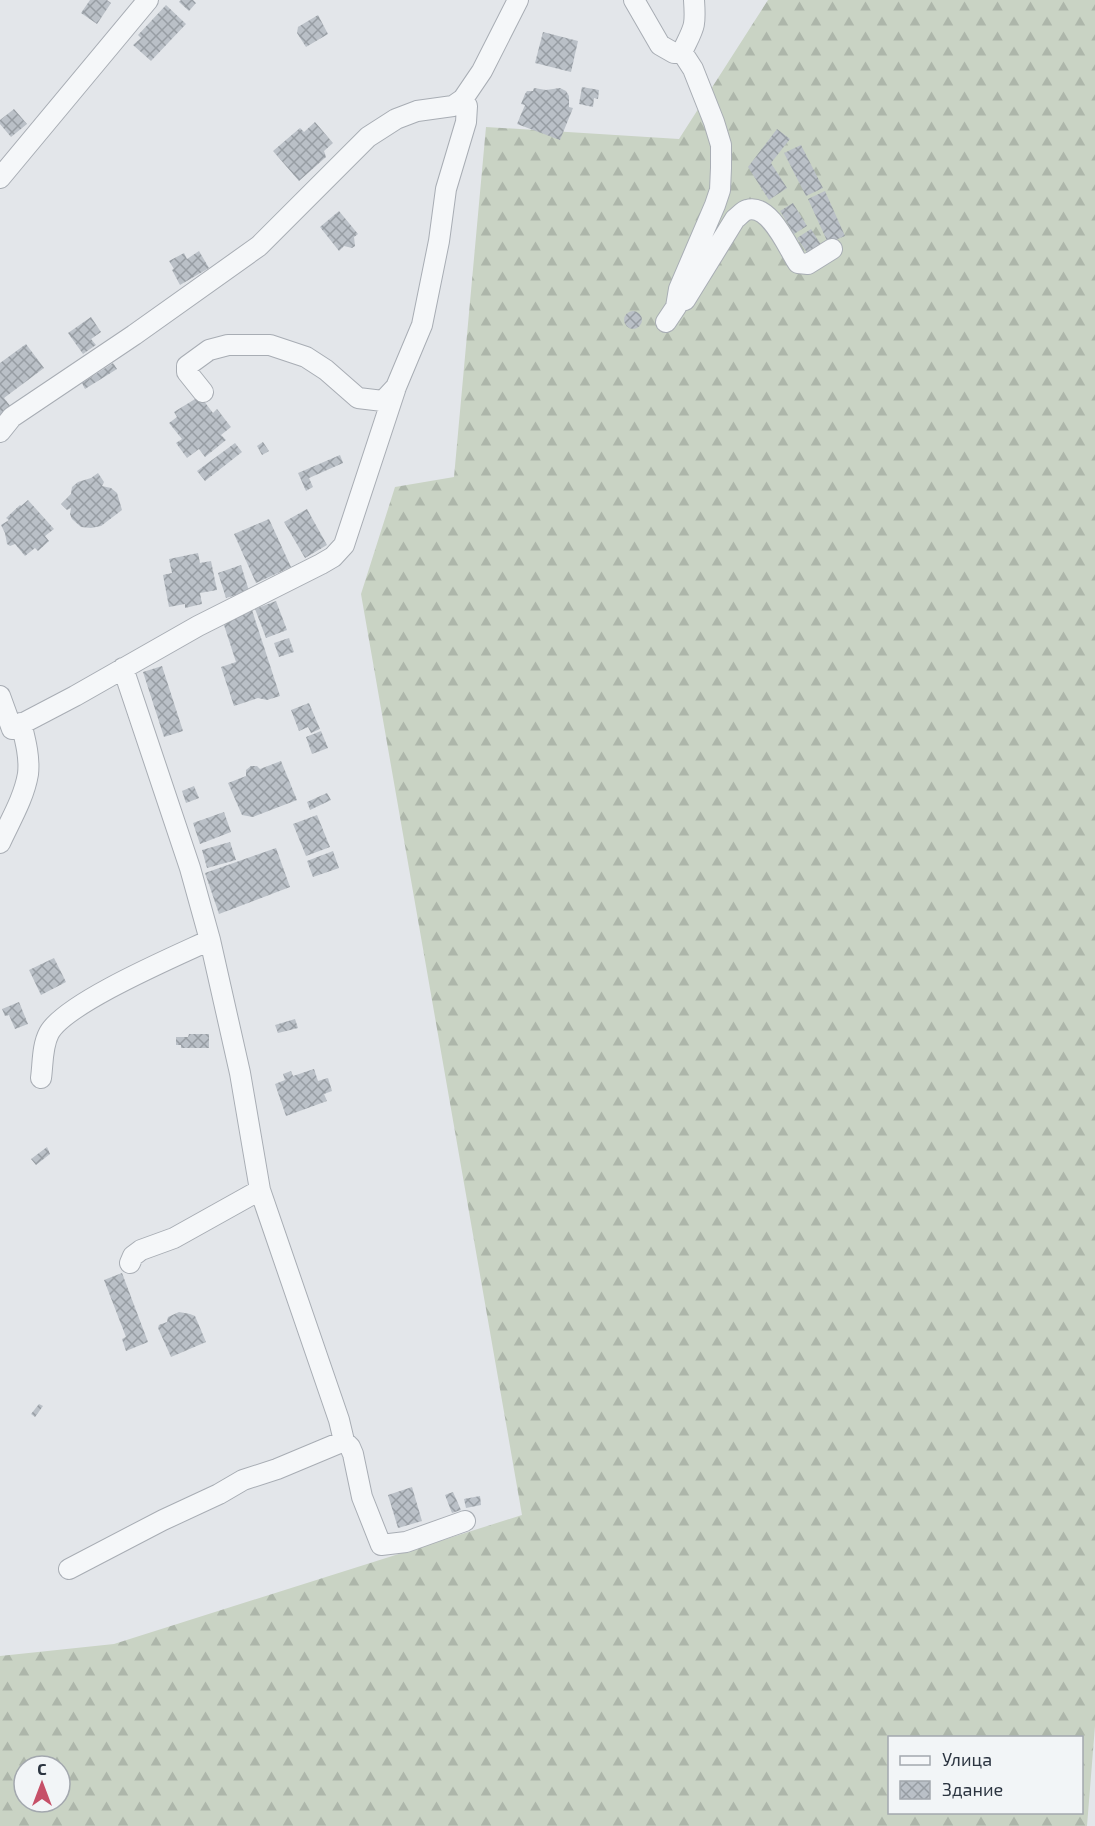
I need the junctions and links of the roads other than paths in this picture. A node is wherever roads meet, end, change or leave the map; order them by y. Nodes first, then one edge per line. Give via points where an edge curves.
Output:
1 (148, 0) edge
2 (518, 0) edge
3 (634, 0) edge
4 (694, 0) edge
5 (682, 52) junction
6 (463, 99) junction
7 (0, 178) edge
8 (832, 249) dead end
9 (396, 387) junction
10 (202, 392) dead end
11 (0, 432) edge
12 (123, 668) junction
13 (0, 696) edge
14 (11, 731) edge
15 (0, 843) edge
16 (210, 940) junction
17 (41, 1078) dead end
18 (260, 1190) junction
19 (130, 1263) dead end
20 (344, 1441) junction
21 (465, 1521) dead end
22 (69, 1569) dead end

1 - 7 street
2 - 6 street via 482,71
3 - 5 street via 660,45 674,53
4 - 5 street via 695,26
5 - 8 street via 693,69 721,145 720,190 669,319 681,309 735,219 746,210 758,210 770,218 798,263 808,264
6 - 9 street via 467,106 466,122 446,189 422,325
6 - 11 street via 453,106 417,111 396,119 368,137 259,246 12,417
9 - 10 street via 383,400 362,399 306,357 270,345 228,345 209,350 187,366
9 - 12 street via 345,546 321,564
12 - 14 street
12 - 16 street
13 - 14 street
14 - 15 street via 27,747 28,773 20,802
16 - 17 street via 102,993 56,1023 48,1035
16 - 18 street via 240,1073
18 - 19 street via 174,1238 141,1251
18 - 20 street
20 - 21 street via 353,1454 362,1497 381,1545 406,1542
20 - 22 street via 243,1480

